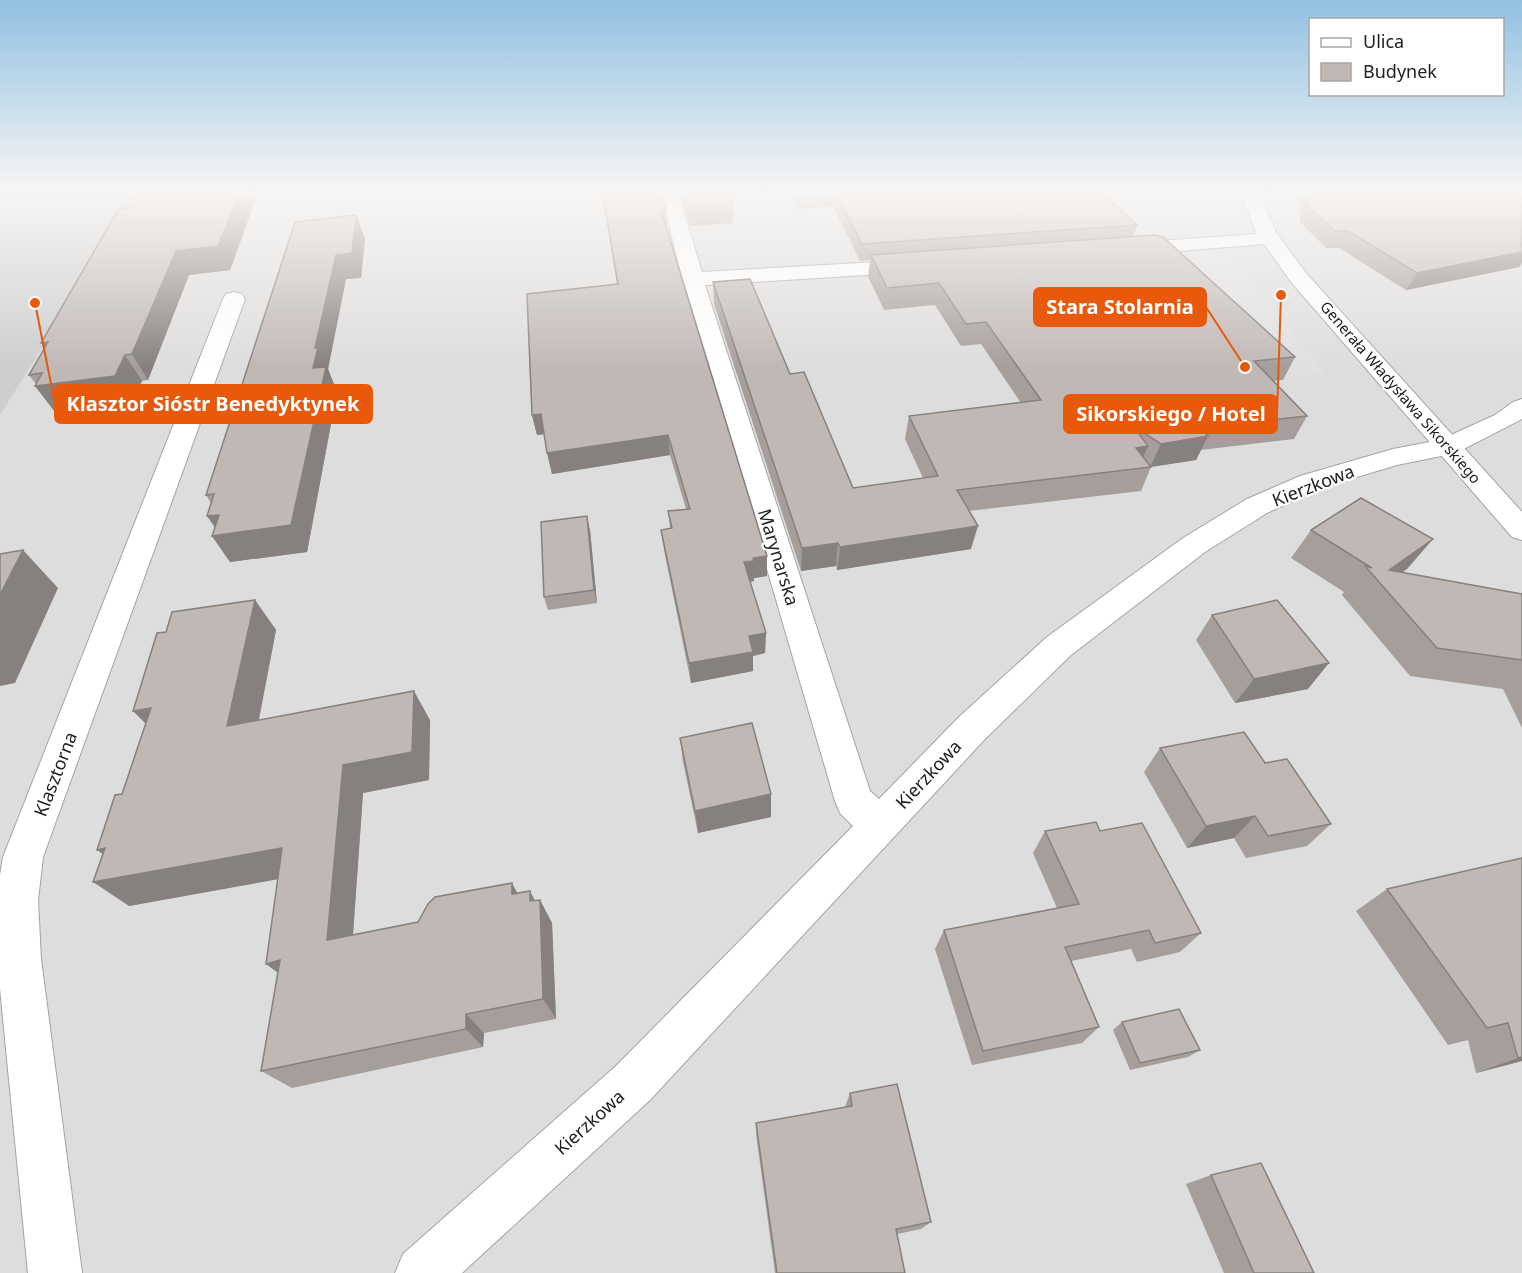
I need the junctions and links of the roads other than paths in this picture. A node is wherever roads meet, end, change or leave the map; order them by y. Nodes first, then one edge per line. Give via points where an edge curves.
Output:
1 (685, 249) edge
2 (1132, 249) edge
3 (1279, 249) edge
4 (1111, 251) edge
5 (930, 265) edge
6 (693, 279) junction
7 (234, 299) dead end
8 (1522, 407) edge
9 (1447, 447) junction
10 (1522, 530) edge
11 (879, 826) junction
12 (55, 1273) edge
13 (422, 1273) edge

1 - 6 street, Marynarska
2 - 4 street
3 - 9 street, Generała Władysława Sikorskiego
5 - 6 street
6 - 11 street, Marynarska via 854,801
7 - 12 street, Klasztorna via 23,857 16,900 19,959
8 - 9 street, Kierzkowa
9 - 10 street, Generała Władysława Sikorskiego
9 - 11 street, Kierzkowa via 1393,457 1310,482 1257,506 1194,545 1059,646 972,728
11 - 13 street, Kierzkowa via 633,1083

